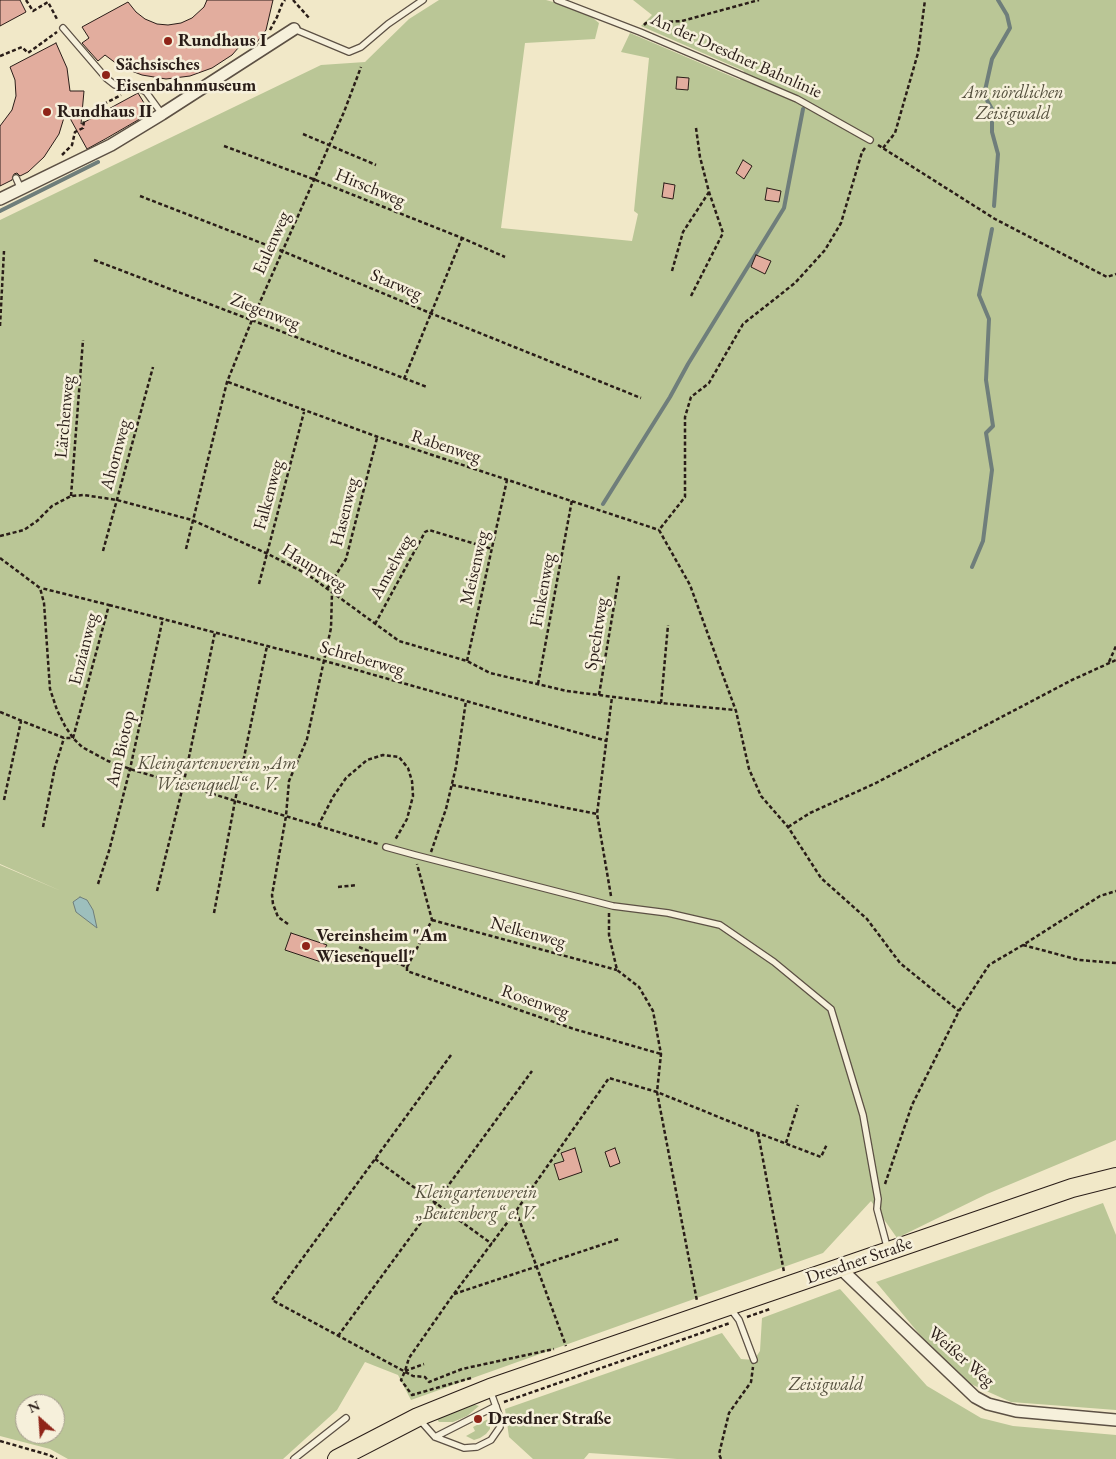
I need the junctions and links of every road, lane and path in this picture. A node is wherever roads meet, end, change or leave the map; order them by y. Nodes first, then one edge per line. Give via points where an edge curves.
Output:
1 (26, 0) edge
2 (294, 0) edge
3 (423, 0) edge
4 (557, 0) edge
5 (759, 0) edge
6 (924, 0) edge
7 (310, 18) dead end
8 (63, 28) junction
9 (294, 29) joint
10 (640, 32) junction
11 (0, 56) edge
12 (361, 67) dead end
13 (122, 95) dead end
14 (162, 114) junction
15 (696, 128) dead end
16 (303, 134) dead end
17 (870, 140) junction
18 (329, 144) junction
19 (224, 146) dead end
20 (882, 148) junction
21 (59, 158) dead end
22 (376, 165) dead end
23 (16, 178) dead end
24 (313, 179) junction
25 (21, 189) junction
26 (709, 192) junction
27 (140, 196) dead end
28 (0, 199) edge
29 (462, 238) junction
30 (4, 251) dead end
31 (282, 251) junction
32 (505, 257) dead end
33 (94, 260) dead end
34 (672, 271) dead end
35 (1116, 274) edge
36 (691, 296) dead end
37 (430, 313) junction
38 (252, 320) junction
39 (0, 326) edge
40 (83, 340) dead end
41 (153, 367) dead end
42 (404, 379) junction
43 (228, 382) junction
44 (427, 387) dead end
45 (641, 398) dead end
46 (304, 412) junction
47 (378, 437) junction
48 (507, 480) junction
49 (71, 496) junction
50 (117, 500) junction
51 (572, 500) junction
52 (192, 520) junction
53 (659, 530) junction
54 (0, 536) edge
55 (186, 549) dead end
56 (492, 550) junction
57 (103, 551) dead end
58 (266, 553) junction
59 (0, 558) edge
60 (619, 576) dead end
61 (259, 584) dead end
62 (40, 588) junction
63 (326, 589) junction
64 (332, 593) junction
65 (109, 605) junction
66 (163, 618) junction
67 (375, 624) junction
68 (668, 625) dead end
69 (215, 632) junction
70 (267, 646) junction
71 (1116, 646) edge
72 (1116, 660) edge
73 (325, 661) junction
74 (467, 661) junction
75 (1108, 664) junction
76 (538, 684) junction
77 (600, 695) junction
78 (612, 697) junction
79 (466, 701) junction
80 (661, 703) junction
81 (736, 710) junction
82 (0, 712) edge
83 (21, 720) junction
84 (64, 738) junction
85 (73, 738) junction
86 (607, 741) junction
87 (130, 769) junction
88 (183, 786) junction
89 (452, 786) junction
90 (4, 800) dead end
91 (235, 801) junction
92 (597, 814) junction
93 (286, 816) junction
94 (318, 826) junction
95 (788, 827) junction
96 (43, 828) dead end
97 (389, 847) junction
98 (415, 855) junction
99 (429, 858) junction
100 (98, 884) dead end
101 (357, 885) dead end
102 (338, 887) dead end
103 (157, 891) dead end
104 (1116, 891) edge
105 (611, 906) junction
106 (214, 913) dead end
107 (432, 920) junction
108 (288, 924) dead end
109 (340, 931) dead end
110 (337, 940) dead end
111 (1023, 945) junction
112 (359, 947) dead end
113 (1116, 963) edge
114 (406, 967) junction
115 (617, 970) junction
116 (959, 1011) junction
117 (661, 1054) junction
118 (451, 1055) dead end
119 (532, 1070) dead end
120 (657, 1092) junction
121 (798, 1105) dead end
122 (758, 1133) junction
123 (786, 1143) junction
124 (826, 1144) dead end
125 (375, 1159) junction
126 (1116, 1166) edge
127 (1116, 1177) edge
128 (1072, 1188) junction
129 (878, 1199) junction
130 (435, 1202) junction
131 (516, 1210) junction
132 (619, 1240) dead end
133 (492, 1244) junction
134 (888, 1251) junction
135 (536, 1267) junction
136 (840, 1268) junction
137 (776, 1275) dead end
138 (453, 1295) junction
139 (705, 1298) dead end
140 (734, 1313) junction
141 (338, 1336) junction
142 (566, 1346) dead end
143 (556, 1348) dead end
144 (754, 1360) joint
145 (424, 1364) dead end
146 (405, 1371) junction
147 (473, 1378) dead end
148 (490, 1388) junction
149 (496, 1406) junction
150 (418, 1417) junction
151 (346, 1418) dead end
152 (1116, 1420) edge
153 (435, 1437) junction
154 (0, 1441) edge
155 (57, 1459) edge
156 (294, 1459) edge
157 (337, 1459) edge
158 (721, 1459) edge

1 - 8 path via 33,11 48,2
2 - 7 path
3 - 9 lane via 350,52
4 - 10 lane, An der Dresdner Bahnlinie
5 - 10 path via 682,21 646,23
6 - 20 path via 918,53 895,133
8 - 11 path via 28,53 22,47
8 - 14 lane via 106,78 115,84 146,92
9 - 14 street
10 - 17 lane, An der Dresdner Bahnlinie via 797,99
12 - 18 path, Eulenweg
13 - 21 path via 85,114 83,128 75,132 72,145
14 - 25 street via 111,145
15 - 26 path
16 - 18 path
17 - 20 path
17 - 53 path via 862,152 841,223 825,250 795,283 743,324 709,384 691,397 685,417 685,497
18 - 22 path
18 - 24 path, Eulenweg
19 - 24 path, Hirschweg
20 - 35 path via 995,219 1107,277
23 - 25 lane
24 - 29 path, Hirschweg
24 - 31 path, Eulenweg
25 - 28 street
26 - 34 path via 683,232
26 - 36 path via 723,233
27 - 31 path, Starweg
29 - 32 path, Hirschweg
29 - 37 path
30 - 39 path
31 - 37 path, Starweg
31 - 38 path, Eulenweg
33 - 38 path, Ziegenweg
37 - 42 path
37 - 45 path, Starweg
38 - 42 path, Ziegenweg
38 - 43 path, Eulenweg
40 - 49 path, Lärchenweg
41 - 50 path, Ahornweg
42 - 44 path, Ziegenweg
43 - 46 path, Rabenweg
43 - 52 path, Eulenweg
46 - 47 path, Rabenweg
46 - 58 path, Falkenweg
47 - 48 path, Rabenweg
47 - 63 path, Hasenweg via 346,560
48 - 51 path, Rabenweg
48 - 56 path, Meisenweg
49 - 50 path, Hauptweg
49 - 54 path via 52,506 24,530
50 - 52 path, Hauptweg
50 - 57 path, Ahornweg
51 - 53 path, Rabenweg
51 - 76 path, Finkenweg
52 - 55 path, Eulenweg
52 - 58 path, Hauptweg
53 - 81 path via 690,586
56 - 67 path, Amselweg via 428,530
56 - 74 path, Meisenweg
58 - 61 path, Falkenweg
58 - 63 path, Hauptweg via 307,574
59 - 62 path
60 - 77 path, Spechtweg
62 - 65 path, Enzianweg
62 - 85 path via 44,603 50,689 56,710
63 - 64 path, Hauptweg
64 - 67 path, Hauptweg
64 - 73 path via 331,628
65 - 66 path, Schreberweg
65 - 85 path, Enzianweg
66 - 69 path, Schreberweg
66 - 87 path, Am Biotop
67 - 74 path, Hauptweg via 399,641
68 - 80 path
69 - 70 path, Schreberweg
69 - 88 path
70 - 73 path, Schreberweg
70 - 91 path
71 - 75 path
72 - 75 path
73 - 79 path, Schreberweg
73 - 93 path via 307,739 289,781
74 - 76 path, Hauptweg via 490,673
75 - 95 path via 1046,692
76 - 77 path, Hauptweg
77 - 78 path, Hauptweg
78 - 80 path, Hauptweg
78 - 86 path
79 - 86 path, Schreberweg
79 - 89 path
80 - 81 path, Hauptweg
81 - 95 path via 749,769 761,796
82 - 83 path
83 - 84 path
83 - 90 path
84 - 85 path
84 - 96 path
85 - 87 path via 89,751
86 - 92 path
87 - 88 path
87 - 100 path, Am Biotop
88 - 91 path
88 - 103 path
89 - 92 path
89 - 99 path
91 - 93 path
91 - 106 path
92 - 105 path
93 - 94 path
93 - 108 path via 272,904 278,917
94 - 97 path
94 - 97 path via 346,778 367,760 383,755 399,757 408,768 412,796 407,819
95 - 116 path via 822,878 867,919 900,963
97 - 98 lane
98 - 99 lane
98 - 107 path
99 - 105 lane
101 - 102 path
104 - 111 path via 1100,896
105 - 115 path via 609,935
105 - 129 lane via 668,913 720,925 774,962 831,1009 863,1115
107 - 114 path
107 - 115 path, Nelkenweg
109 - 110 path
111 - 113 path via 1079,960
111 - 116 path via 989,965
112 - 114 path
114 - 117 path, Rosenweg via 406,971
115 - 117 path via 639,987 653,1011
116 - 129 path via 912,1105
117 - 120 path
118 - 125 path
119 - 130 path
120 - 122 path
120 - 131 path via 609,1078
120 - 139 path via 696,1301
121 - 123 path
122 - 123 path
122 - 137 path via 784,1272
123 - 124 path via 821,1157
125 - 130 path
125 - 141 path via 272,1300
126 - 128 main road
127 - 128 main road
128 - 134 main road, Dresdner Straße
129 - 134 lane
130 - 133 path
130 - 141 path
131 - 133 path
131 - 135 path
132 - 135 path
133 - 138 path
134 - 136 main road, Dresdner Straße
135 - 138 path
135 - 142 path
136 - 140 main road, Dresdner Straße
136 - 152 street, Weißer Weg via 955,1380 982,1401 1016,1411
138 - 146 path via 409,1358
140 - 144 lane
140 - 148 main road, Dresdner Straße
140 - 149 path
141 - 146 path
143 - 146 path via 462,1368 429,1382 425,1377
144 - 158 path via 751,1382 729,1413 719,1454
145 - 146 path
146 - 147 path via 400,1380 412,1394
148 - 149 lane
148 - 150 main road, Dresdner Straße
149 - 153 lane
149 - 153 lane via 500,1427 492,1440 464,1448
150 - 153 lane
150 - 157 main road, Dresdner Straße
151 - 156 lane
154 - 155 path via 50,1454

